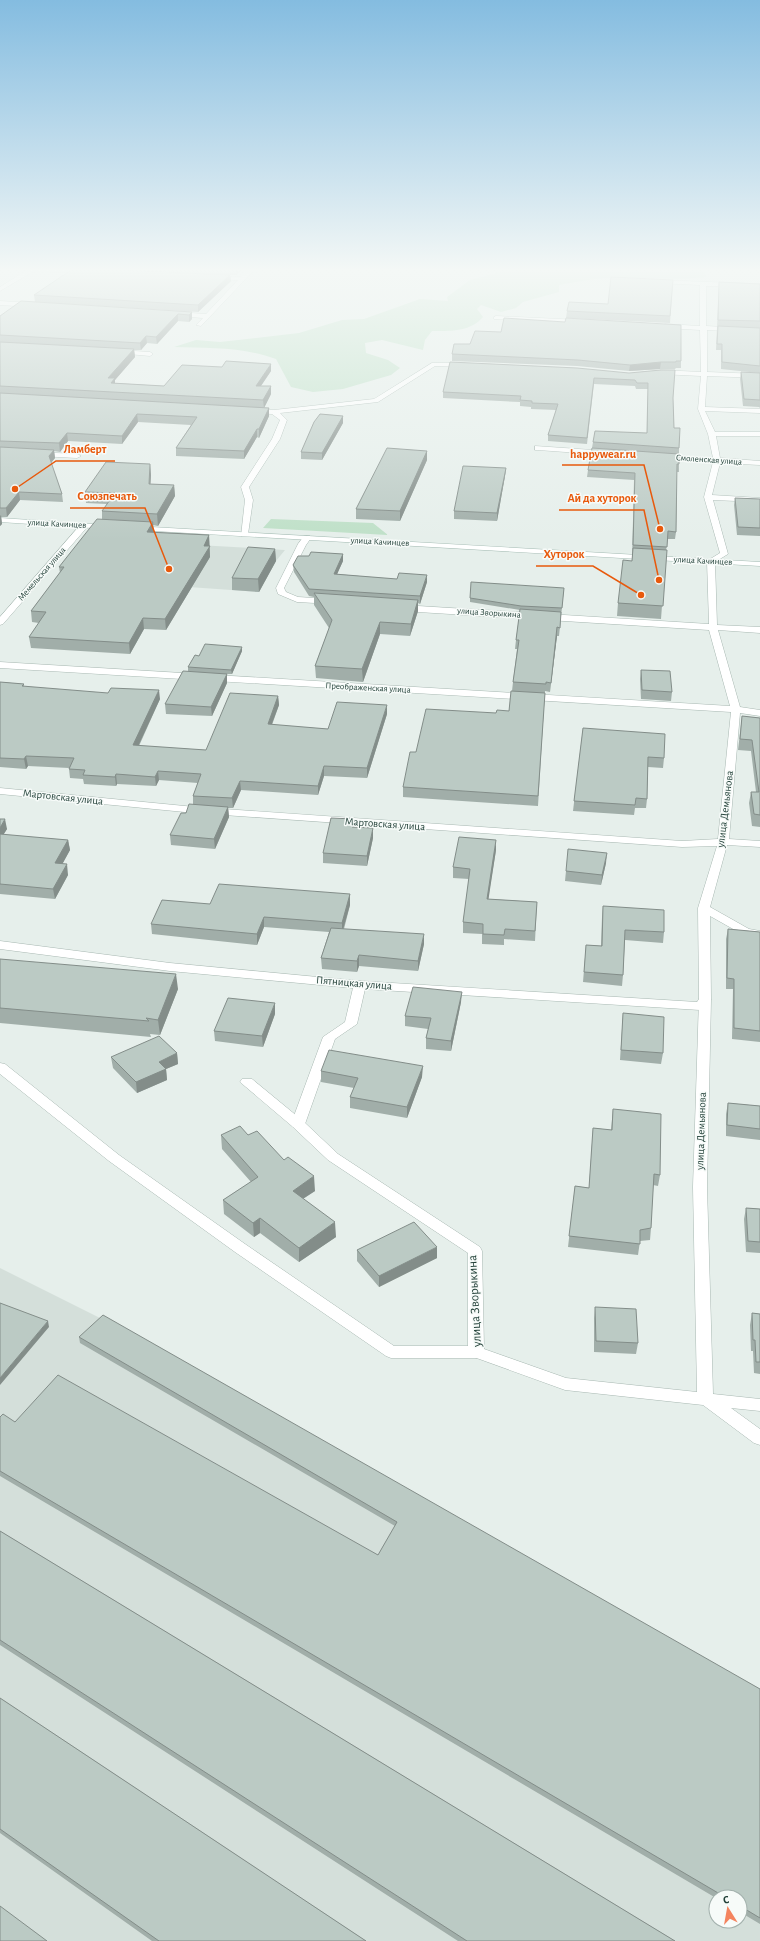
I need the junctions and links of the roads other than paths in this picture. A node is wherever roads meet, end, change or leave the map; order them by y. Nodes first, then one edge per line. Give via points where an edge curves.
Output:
1 (704, 359) edge
2 (470, 365) edge
3 (652, 373) edge
4 (704, 373) junction
5 (760, 376) edge
6 (701, 409) junction
7 (242, 411) edge
8 (760, 411) edge
9 (274, 412) junction
10 (712, 434) junction
11 (760, 434) edge
12 (538, 448) dead end
13 (31, 454) edge
14 (616, 454) edge
15 (77, 456) dead end
16 (655, 457) edge
17 (717, 461) junction
18 (760, 463) edge
19 (708, 497) junction
20 (760, 500) edge
21 (0, 520) edge
22 (85, 525) junction
23 (244, 534) junction
24 (307, 538) junction
25 (711, 561) junction
26 (760, 564) edge
27 (340, 603) edge
28 (394, 607) edge
29 (0, 622) edge
30 (713, 627) junction
31 (760, 630) edge
32 (0, 665) edge
33 (736, 709) junction
34 (760, 713) edge
35 (0, 791) edge
36 (724, 842) junction
37 (760, 844) edge
38 (704, 908) junction
39 (760, 934) edge
40 (0, 945) edge
41 (360, 985) junction
42 (705, 999) junction
43 (0, 1067) edge
44 (247, 1082) dead end
45 (298, 1124) junction
46 (476, 1352) junction
47 (705, 1398) junction
48 (760, 1405) edge
49 (760, 1438) edge

1 - 4 street
2 - 9 street via 434,364 376,401
3 - 4 street
4 - 5 street
4 - 6 street
6 - 8 street
6 - 10 street
7 - 9 street
9 - 23 street via 284,420 276,439 245,488 249,500
10 - 11 street
10 - 17 street
12 - 14 street
13 - 15 street
16 - 17 street, Смоленская улица
17 - 18 street, Смоленская улица
17 - 19 street
19 - 20 street
19 - 25 street via 724,554
21 - 22 street, улица Качинцев
22 - 23 street, улица Качинцев
22 - 29 street, Мемельская улица
23 - 24 street, улица Качинцев
24 - 25 street, улица Качинцев
24 - 27 street via 280,588 282,594 296,599
25 - 26 street, улица Качинцев
25 - 30 street, улица Демьянова
28 - 30 street, улица Зворыкина
30 - 31 street, улица Зворыкина
30 - 33 street, улица Демьянова
32 - 33 street, Преображенская улица
33 - 34 street, Преображенская улица
33 - 36 street, улица Демьянова
35 - 36 street, Мартовская улица via 195,810 380,824 682,844
36 - 37 street, Мартовская улица
36 - 38 street, улица Демьянова
38 - 39 street via 746,932
38 - 42 street, улица Демьянова
40 - 41 street, Пятницкая улица via 170,967
41 - 42 street, Пятницкая улица via 700,1006
41 - 45 street via 351,1024 329,1037
42 - 47 street, улица Демьянова via 700,1187
43 - 46 street via 120,1163 391,1352
44 - 45 street, улица Зворыкина
45 - 46 street, улица Зворыкина via 333,1157 475,1251
46 - 47 street, улица Зворыкина via 565,1384
47 - 48 street, улица Зворыкина
47 - 49 street

